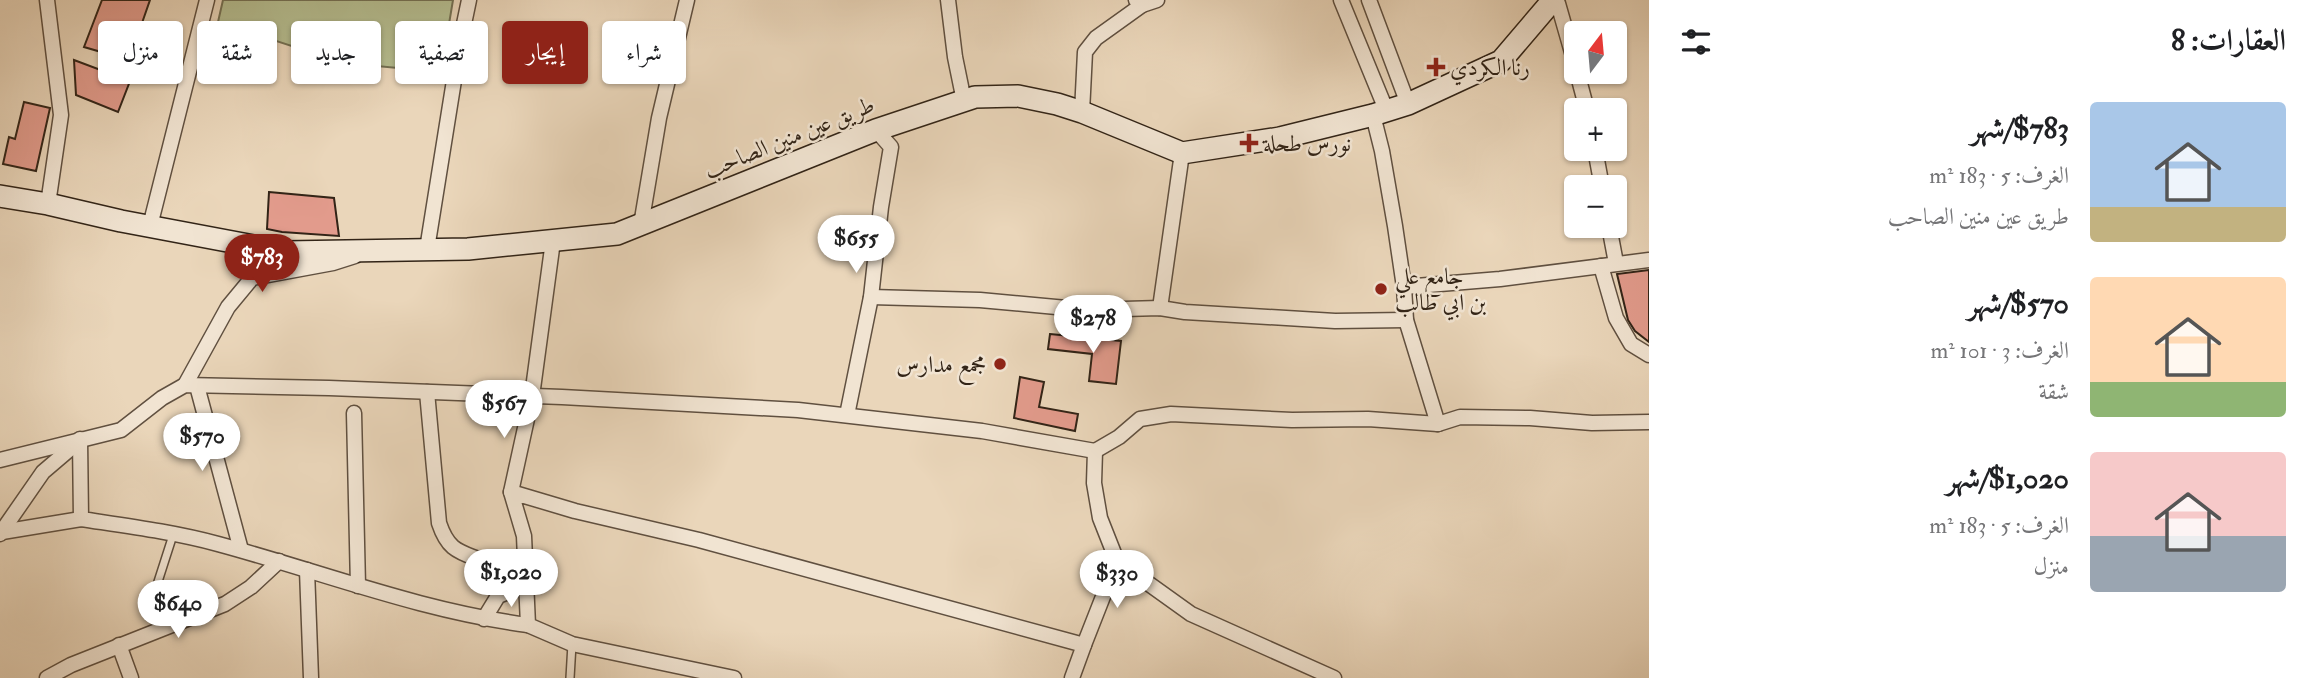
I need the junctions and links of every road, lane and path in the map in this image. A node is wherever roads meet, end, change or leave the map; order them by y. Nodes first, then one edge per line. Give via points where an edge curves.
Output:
1 (47, 0) edge
2 (207, 0) edge
3 (469, 0) edge
4 (687, 0) edge
5 (948, 0) edge
6 (1157, 0) edge
7 (1341, 0) edge
8 (1369, 0) edge
9 (1555, 0) edge
10 (1139, 2) edge
11 (1564, 29) edge
12 (964, 101) junction
13 (1408, 104) junction
14 (1082, 112) junction
15 (1380, 114) junction
16 (876, 130) junction
17 (1182, 153) junction
18 (0, 196) edge
19 (48, 204) junction
20 (641, 225) junction
21 (150, 226) junction
22 (1611, 238) edge
23 (553, 241) junction
24 (428, 249) junction
25 (370, 251) junction
26 (1649, 260) edge
27 (1616, 263) junction
28 (1601, 266) junction
29 (1404, 287) junction
30 (871, 297) junction
31 (1160, 308) junction
32 (1406, 320) junction
33 (1649, 355) edge
34 (191, 385) junction
35 (427, 392) junction
36 (532, 396) junction
37 (354, 413) dead end
38 (847, 415) junction
39 (1649, 422) edge
40 (1438, 424) junction
41 (80, 439) junction
42 (1095, 451) junction
43 (0, 460) edge
44 (511, 492) junction
45 (81, 519) junction
46 (1, 533) edge
47 (173, 535) junction
48 (241, 550) junction
49 (279, 561) junction
50 (1117, 561) junction
51 (307, 570) junction
52 (526, 580) junction
53 (358, 586) junction
54 (155, 591) dead end
55 (484, 619) junction
56 (528, 625) junction
57 (572, 644) junction
58 (119, 645) junction
59 (1084, 645) junction
60 (47, 678) edge
61 (131, 678) edge
62 (311, 678) edge
63 (570, 678) edge
64 (734, 678) edge
65 (1072, 678) edge
66 (1334, 678) edge

1 - 19 street via 61,115
2 - 21 street
3 - 24 street
4 - 20 street via 659,118
5 - 12 street
6 - 10 street
7 - 15 street
8 - 13 street
9 - 11 street
9 - 13 main road via 1501,61
10 - 14 street via 1085,52
12 - 14 main road, طريق عين منين الصاحب via 1018,96
12 - 16 main road, طريق عين منين الصاحب
13 - 15 main road
14 - 17 main road, طريق عين منين الصاحب
15 - 17 main road via 1280,138
15 - 29 street
16 - 20 main road, طريق عين منين الصاحب
16 - 30 street via 891,147
17 - 31 street
18 - 19 main road, طريق عين منين الصاحب
19 - 21 main road, طريق عين منين الصاحب
20 - 23 main road, طريق عين منين الصاحب via 617,234
21 - 25 main road, طريق عين منين الصاحب via 286,252
22 - 27 street
23 - 24 main road, طريق عين منين الصاحب
23 - 36 street
24 - 25 main road, طريق عين منين الصاحب
25 - 34 street via 252,278 228,307
26 - 27 street
27 - 28 street
28 - 29 street
28 - 33 street via 1616,318 1632,344
29 - 32 street
30 - 31 street via 980,300 1088,310
30 - 38 street
31 - 32 street via 1335,321
32 - 40 street
34 - 35 street
34 - 41 street via 162,398 121,430
34 - 48 street
35 - 36 street
35 - 52 street via 443,534 454,548
36 - 38 street
36 - 44 street
37 - 53 street
38 - 42 street via 982,431
39 - 40 street via 1460,417
40 - 42 street via 1171,414 1140,419
41 - 43 street
41 - 45 street
41 - 46 street via 43,472
42 - 50 street via 1100,519
44 - 52 street via 524,536
44 - 59 street
45 - 46 street
45 - 47 street
47 - 48 street
47 - 54 lane
48 - 49 street
49 - 51 street
49 - 58 street via 225,604
50 - 59 street
50 - 66 street via 1191,614
51 - 53 street
51 - 62 street
52 - 55 street via 499,596
52 - 56 street
53 - 55 street
55 - 56 street
56 - 57 street
57 - 63 lane
57 - 64 street
58 - 60 street
58 - 61 street
59 - 65 street

